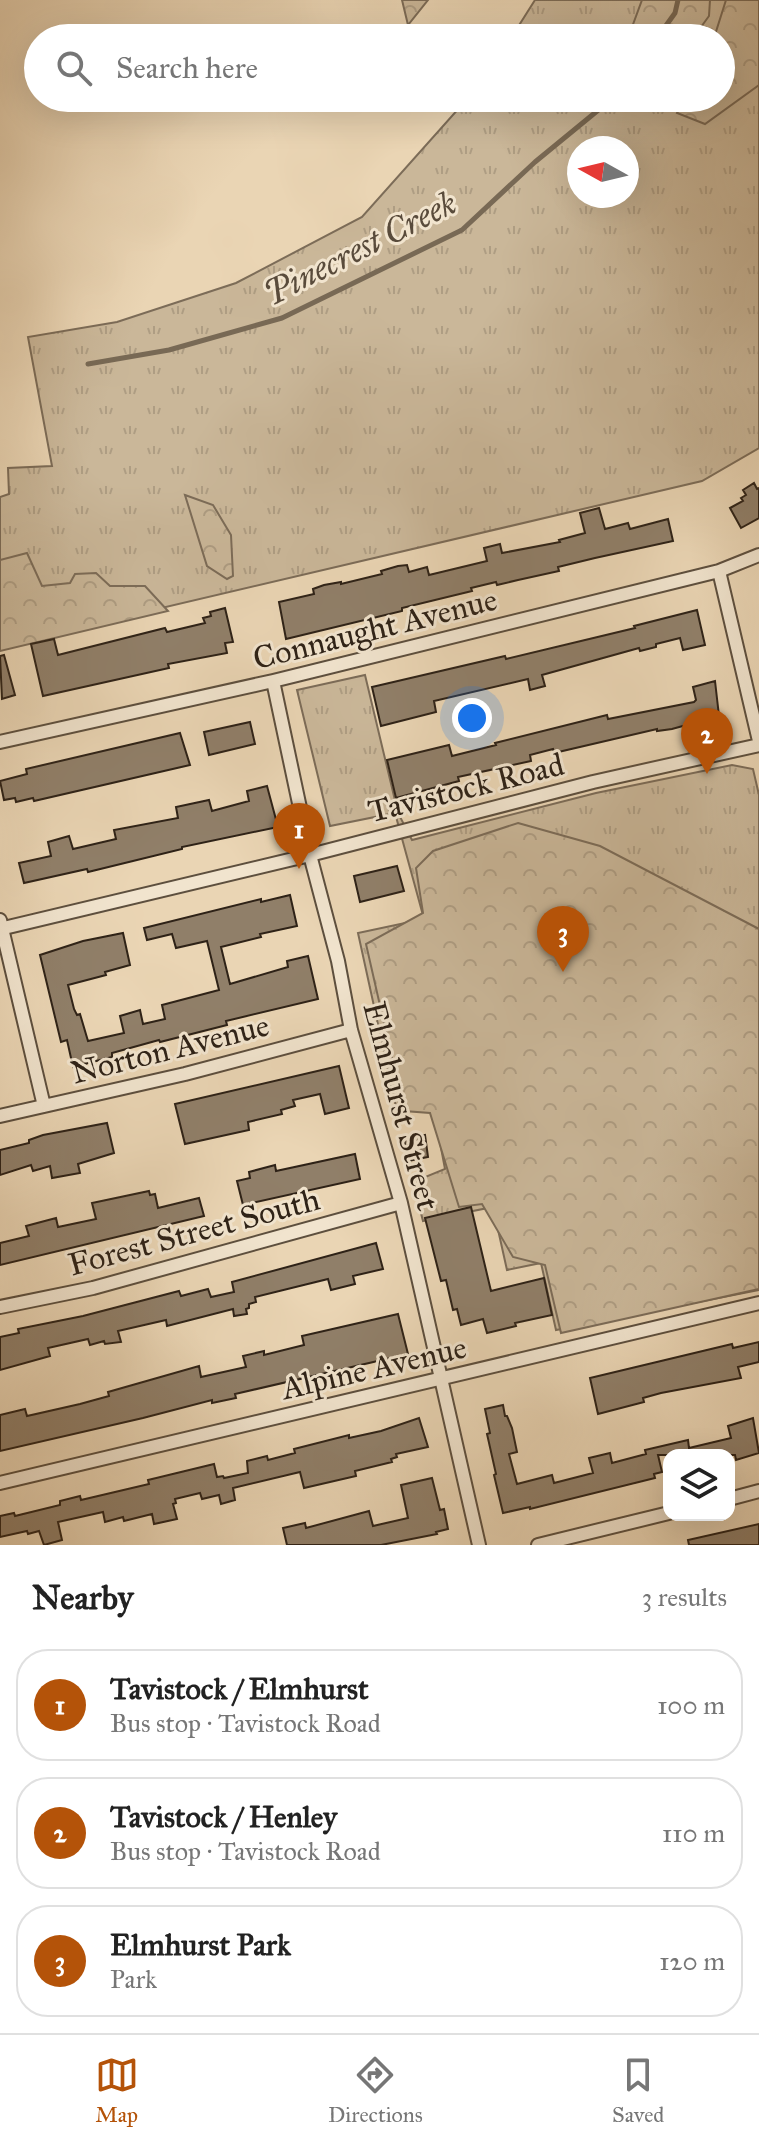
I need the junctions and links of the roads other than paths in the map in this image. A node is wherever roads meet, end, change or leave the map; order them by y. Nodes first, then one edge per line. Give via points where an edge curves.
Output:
1 (759, 555) edge
2 (719, 571) junction
3 (273, 681) junction
4 (0, 742) edge
5 (759, 743) edge
6 (310, 855) junction
7 (1, 926) edge
8 (351, 1030) junction
9 (44, 1106) junction
10 (0, 1116) edge
11 (401, 1203) junction
12 (759, 1303) edge
13 (0, 1307) edge
14 (440, 1380) junction
15 (0, 1483) edge
16 (759, 1491) edge
17 (735, 1497) edge
18 (663, 1514) edge
19 (479, 1545) edge
20 (538, 1545) edge

1 - 2 street, Connaught Avenue
2 - 3 street, Connaught Avenue
2 - 5 street
3 - 4 street, Connaught Avenue
3 - 6 street, Elmhurst Street
5 - 6 street, Tavistock Road
6 - 7 street, Tavistock Road
6 - 8 street, Elmhurst Street
7 - 9 street
8 - 9 street, Norton Avenue
8 - 11 street, Elmhurst Street
9 - 10 street, Norton Avenue
11 - 13 street, Forest Street South via 93,1288
11 - 14 street, Elmhurst Street
12 - 14 street, Alpine Avenue
14 - 15 street, Alpine Avenue
14 - 19 street, Elmhurst Street
16 - 17 street
18 - 20 street

